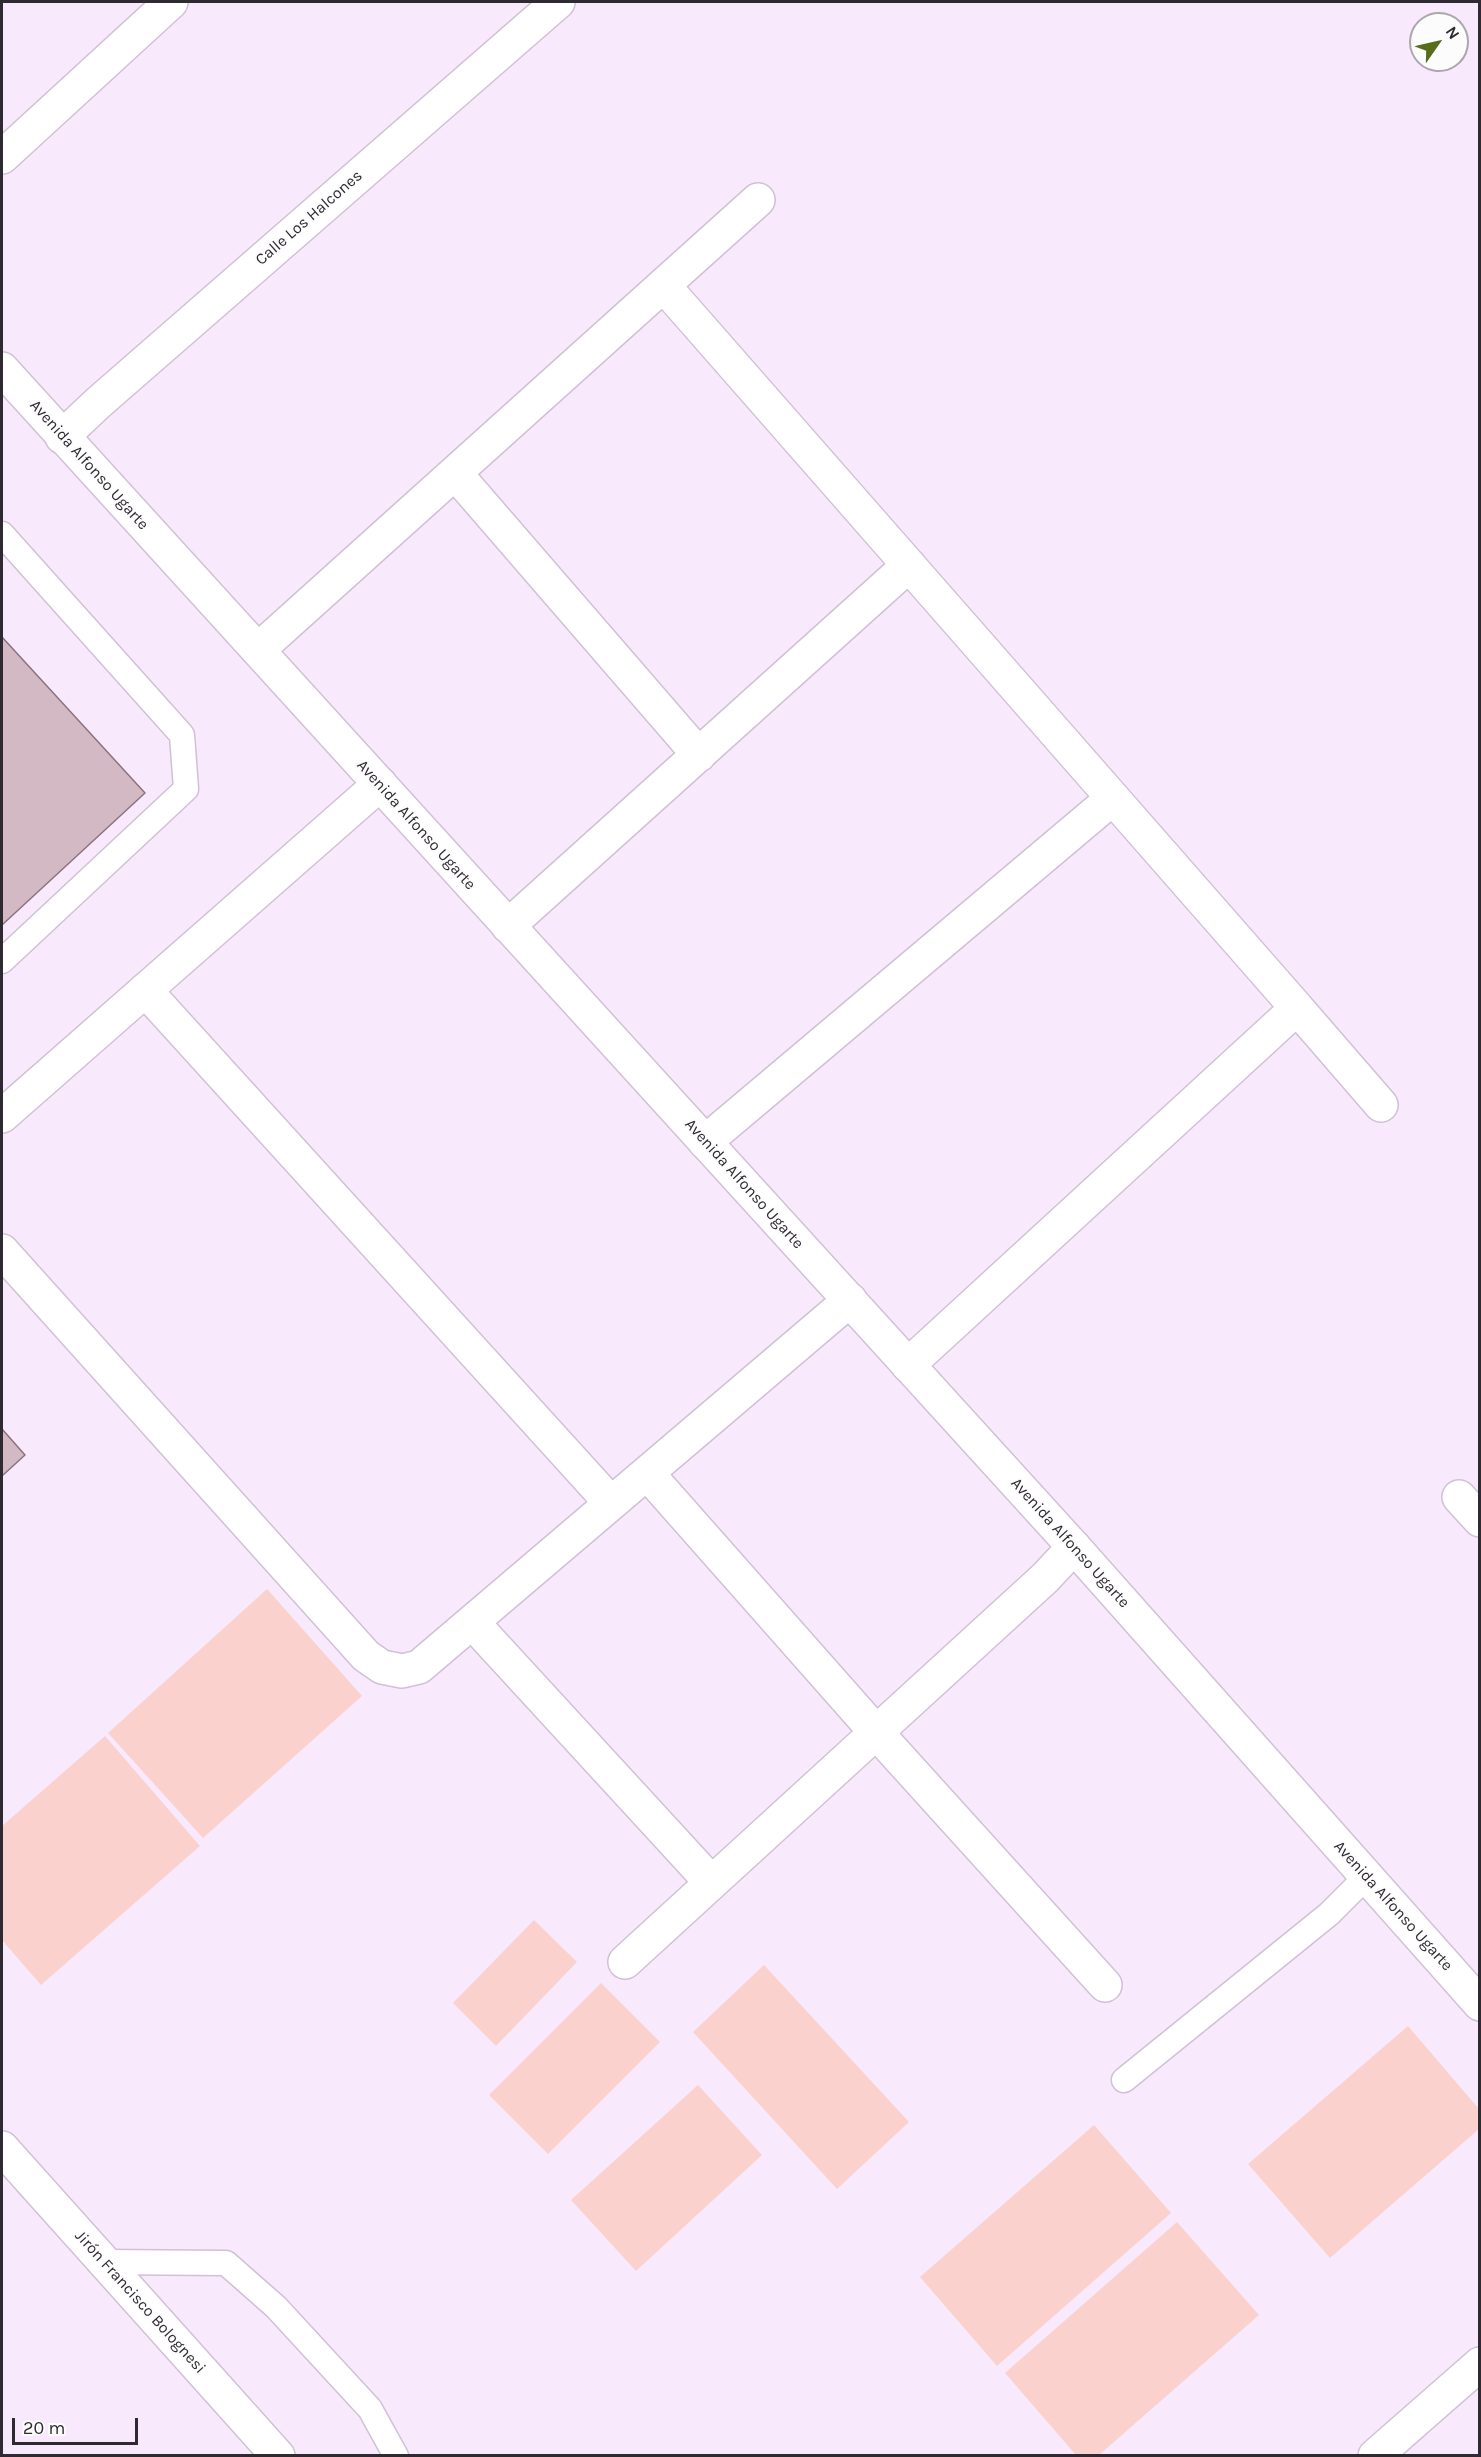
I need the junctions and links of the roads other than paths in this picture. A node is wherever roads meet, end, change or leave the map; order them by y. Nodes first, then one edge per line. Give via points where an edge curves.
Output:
1 (171, 2) edge
2 (548, 5) edge
3 (2, 157) edge
4 (758, 200) dead end
5 (664, 286) junction
6 (2, 369) edge
7 (62, 437) junction
8 (455, 472) junction
9 (2, 534) edge
10 (909, 565) junction
11 (258, 650) junction
12 (699, 755) junction
13 (380, 784) junction
14 (1113, 798) junction
15 (508, 926) junction
16 (2, 961) edge
17 (145, 990) junction
18 (1297, 1008) junction
19 (1381, 1106) dead end
20 (2, 1116) edge
21 (705, 1142) junction
22 (2, 1251) edge
23 (850, 1300) junction
24 (909, 1365) junction
25 (647, 1473) junction
26 (611, 1503) junction
27 (1074, 1547) junction
28 (472, 1622) junction
29 (875, 1731) junction
30 (1367, 1876) junction
31 (711, 1882) junction
32 (625, 1962) dead end
33 (1105, 1984) dead end
34 (1479, 2004) edge
35 (1124, 2080) dead end
36 (2, 2148) edge
37 (104, 2262) junction
38 (1479, 2364) edge
39 (278, 2456) edge
40 (396, 2456) edge
41 (1375, 2456) edge

1 - 3 street
2 - 7 street, Calle Los Halcones
4 - 5 street
5 - 8 street
5 - 10 street
6 - 7 street, Avenida Alfonso Ugarte
7 - 11 street, Avenida Alfonso Ugarte
8 - 11 street
8 - 12 street
9 - 16 lane via 182,735 186,789
10 - 12 street
10 - 14 street
11 - 13 street, Avenida Alfonso Ugarte
12 - 15 street
13 - 15 street, Avenida Alfonso Ugarte
13 - 17 street
14 - 18 street
14 - 21 street
15 - 21 street, Avenida Alfonso Ugarte
17 - 20 street
17 - 26 street
18 - 19 street
18 - 24 street
21 - 23 street, Avenida Alfonso Ugarte
22 - 28 street via 366,1656 382,1667 402,1671 419,1667
23 - 24 street, Avenida Alfonso Ugarte
23 - 25 street
24 - 27 street, Avenida Alfonso Ugarte
25 - 26 street
25 - 29 street
26 - 28 street
27 - 29 street via 1045,1578
27 - 30 street, Avenida Alfonso Ugarte
28 - 31 street
29 - 31 street
29 - 33 street
30 - 34 street, Avenida Alfonso Ugarte
30 - 35 lane via 1329,1914
31 - 32 street
36 - 37 street, Jirón Francisco Bolognesi
37 - 39 street, Jirón Francisco Bolognesi
37 - 40 lane via 226,2263 276,2307 370,2409
38 - 41 street

